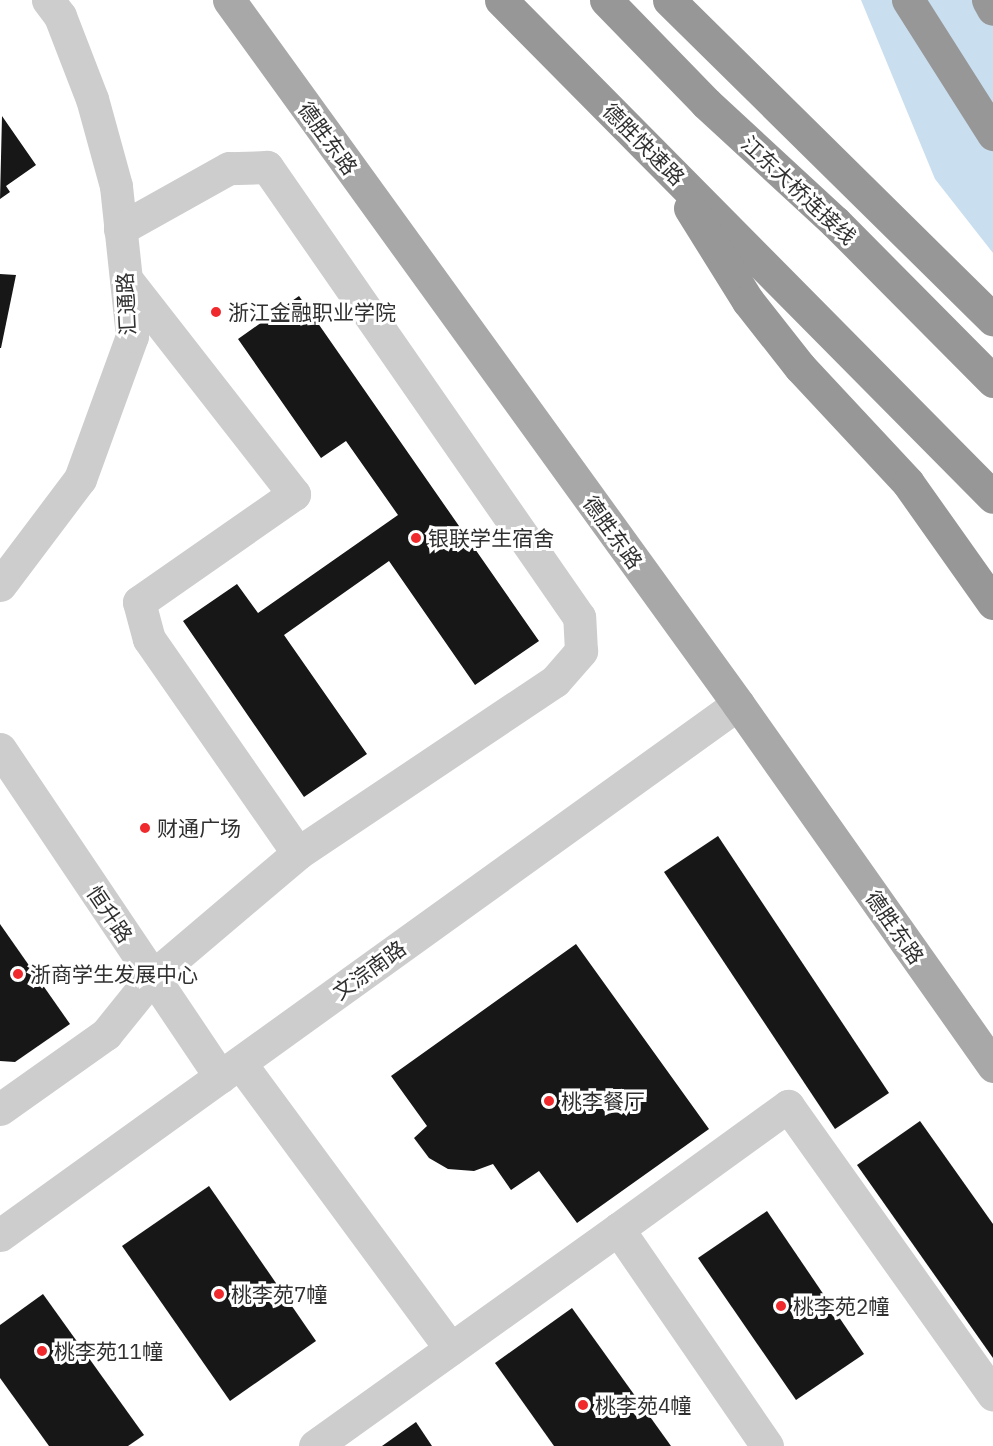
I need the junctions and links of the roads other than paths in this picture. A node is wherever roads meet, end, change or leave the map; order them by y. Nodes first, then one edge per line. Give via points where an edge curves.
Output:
1 (48, 0) edge
2 (229, 0) edge
3 (501, 0) edge
4 (606, 0) edge
5 (669, 0) edge
6 (908, 0) edge
7 (988, 0) edge
8 (993, 9) edge
9 (962, 83) junction
10 (993, 134) edge
11 (993, 152) edge
12 (658, 158) junction
13 (120, 229) junction
14 (126, 279) junction
15 (993, 319) edge
16 (993, 381) edge
17 (993, 497) edge
18 (0, 585) edge
19 (993, 603) edge
20 (738, 704) junction
21 (0, 749) edge
22 (298, 853) junction
23 (152, 977) junction
24 (993, 1066) edge
25 (230, 1070) junction
26 (0, 1109) edge
27 (618, 1229) junction
28 (0, 1235) edge
29 (451, 1349) junction
30 (993, 1394) edge
31 (315, 1446) edge
32 (766, 1446) edge

1 - 13 street, 汇通路 via 60,16 92,99 116,186
2 - 20 main road, 德胜东路
3 - 12 highway, 德胜快速路
4 - 16 highway, 江东大桥连接线 via 706,103 835,222
5 - 15 highway
6 - 9 highway
7 - 8 highway
9 - 10 highway
9 - 11 highway
12 - 17 highway, 德胜快速路
12 - 19 highway via 748,302 800,367 908,483
13 - 14 street, 汇通路
13 - 22 street via 229,168 267,167 579,617 581,651 555,681
14 - 18 street, 汇通路 via 132,336 81,479
14 - 22 street via 294,494 139,602 149,639
20 - 24 main road, 德胜东路
20 - 25 street, 文淙南路
21 - 23 street, 恒升路
22 - 23 street
23 - 25 street, 恒升路
23 - 26 street via 106,1034
25 - 28 street, 文淙南路
25 - 29 street, 恒升路
27 - 29 street
27 - 30 street via 788,1106
27 - 32 street
29 - 31 street

